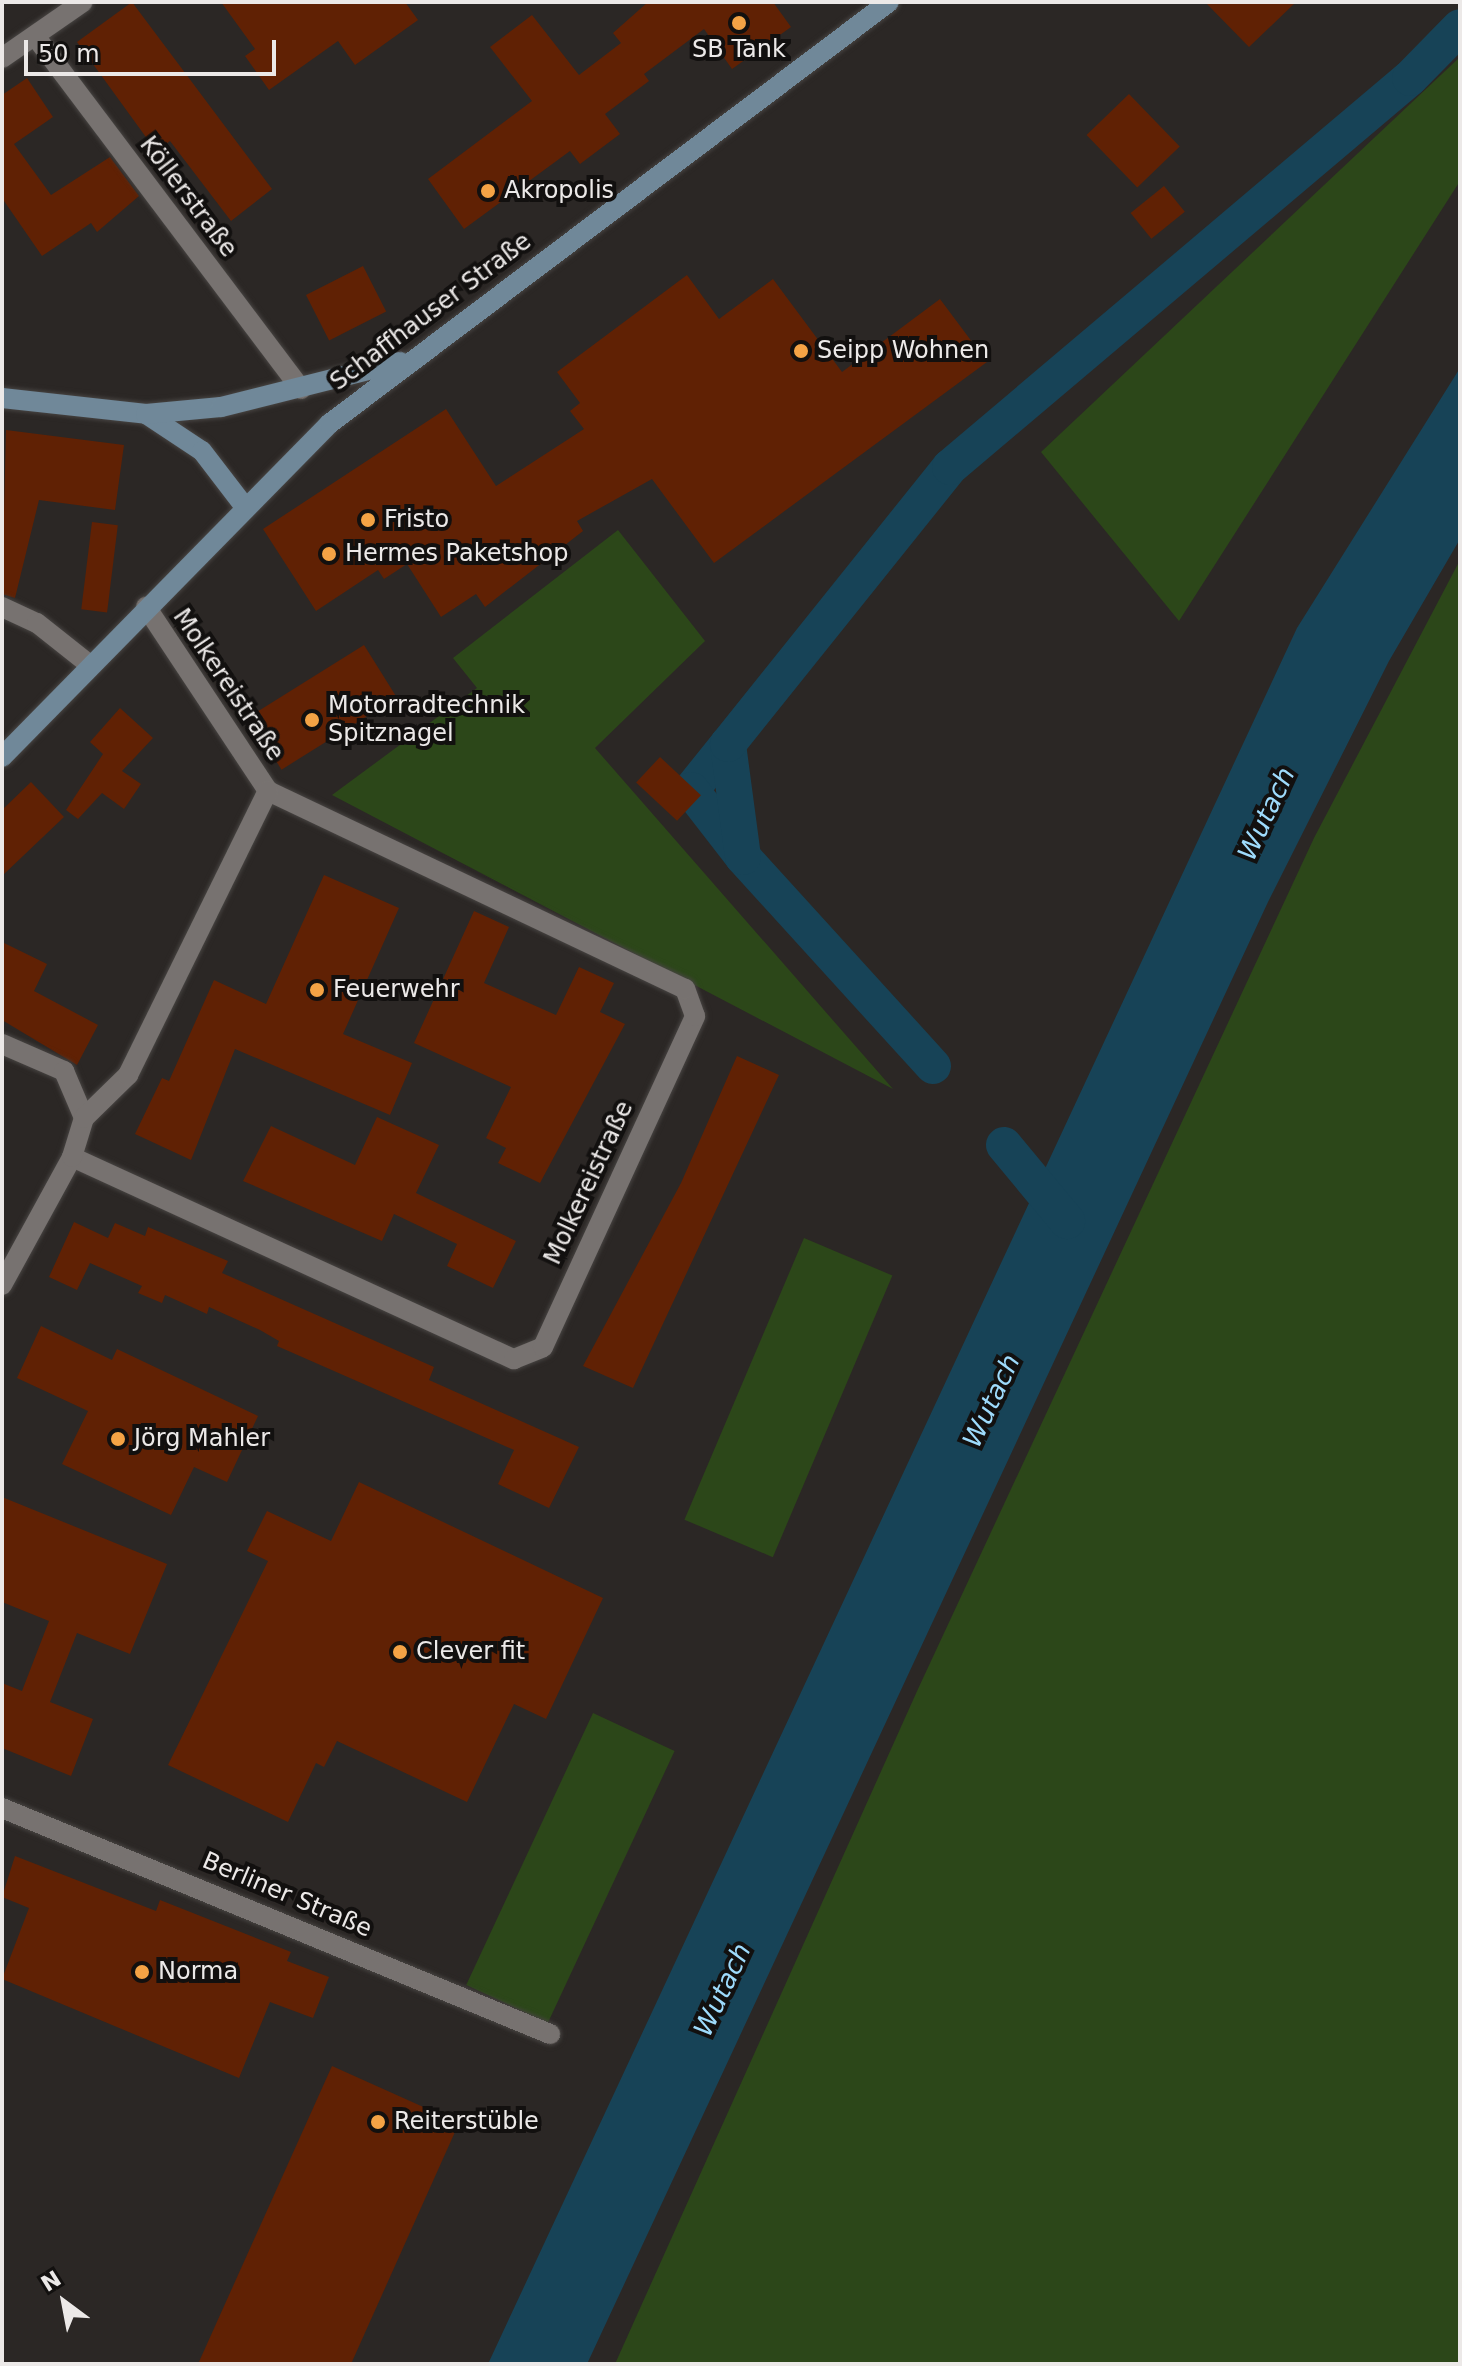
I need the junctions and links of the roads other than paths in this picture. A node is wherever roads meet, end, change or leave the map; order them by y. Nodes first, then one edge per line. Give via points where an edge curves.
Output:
1 (83, 2) edge
2 (889, 2) edge
3 (59, 9) edge
4 (35, 36) junction
5 (2, 58) edge
6 (407, 360) junction
7 (301, 389) junction
8 (2, 398) edge
9 (146, 414) junction
10 (245, 507) junction
11 (2, 607) edge
12 (146, 607) junction
13 (90, 665) junction
14 (2, 757) edge
15 (268, 791) junction
16 (2, 1044) edge
17 (84, 1118) junction
18 (72, 1157) junction
19 (2, 1285) edge
20 (2, 1808) edge
21 (550, 2034) dead end

1 - 3 street
2 - 6 main road, Schaffhauser Straße
3 - 4 street
4 - 5 street
4 - 7 street, Köllerstraße
6 - 7 main road
6 - 10 main road, Schaffhauser Straße via 329,424
7 - 9 main road
8 - 9 main road
9 - 10 main road via 202,451
10 - 12 main road, Schaffhauser Straße
11 - 13 street via 37,623
12 - 13 main road, Schaffhauser Straße
12 - 15 street, Molkereistraße
13 - 14 main road, Schaffhauser Straße
15 - 17 street, Molkereistraße via 128,1075
15 - 18 street, Molkereistraße via 685,989 695,1016 543,1347 514,1359
16 - 17 street via 64,1071
17 - 18 street
18 - 19 street
20 - 21 street, Berliner Straße

